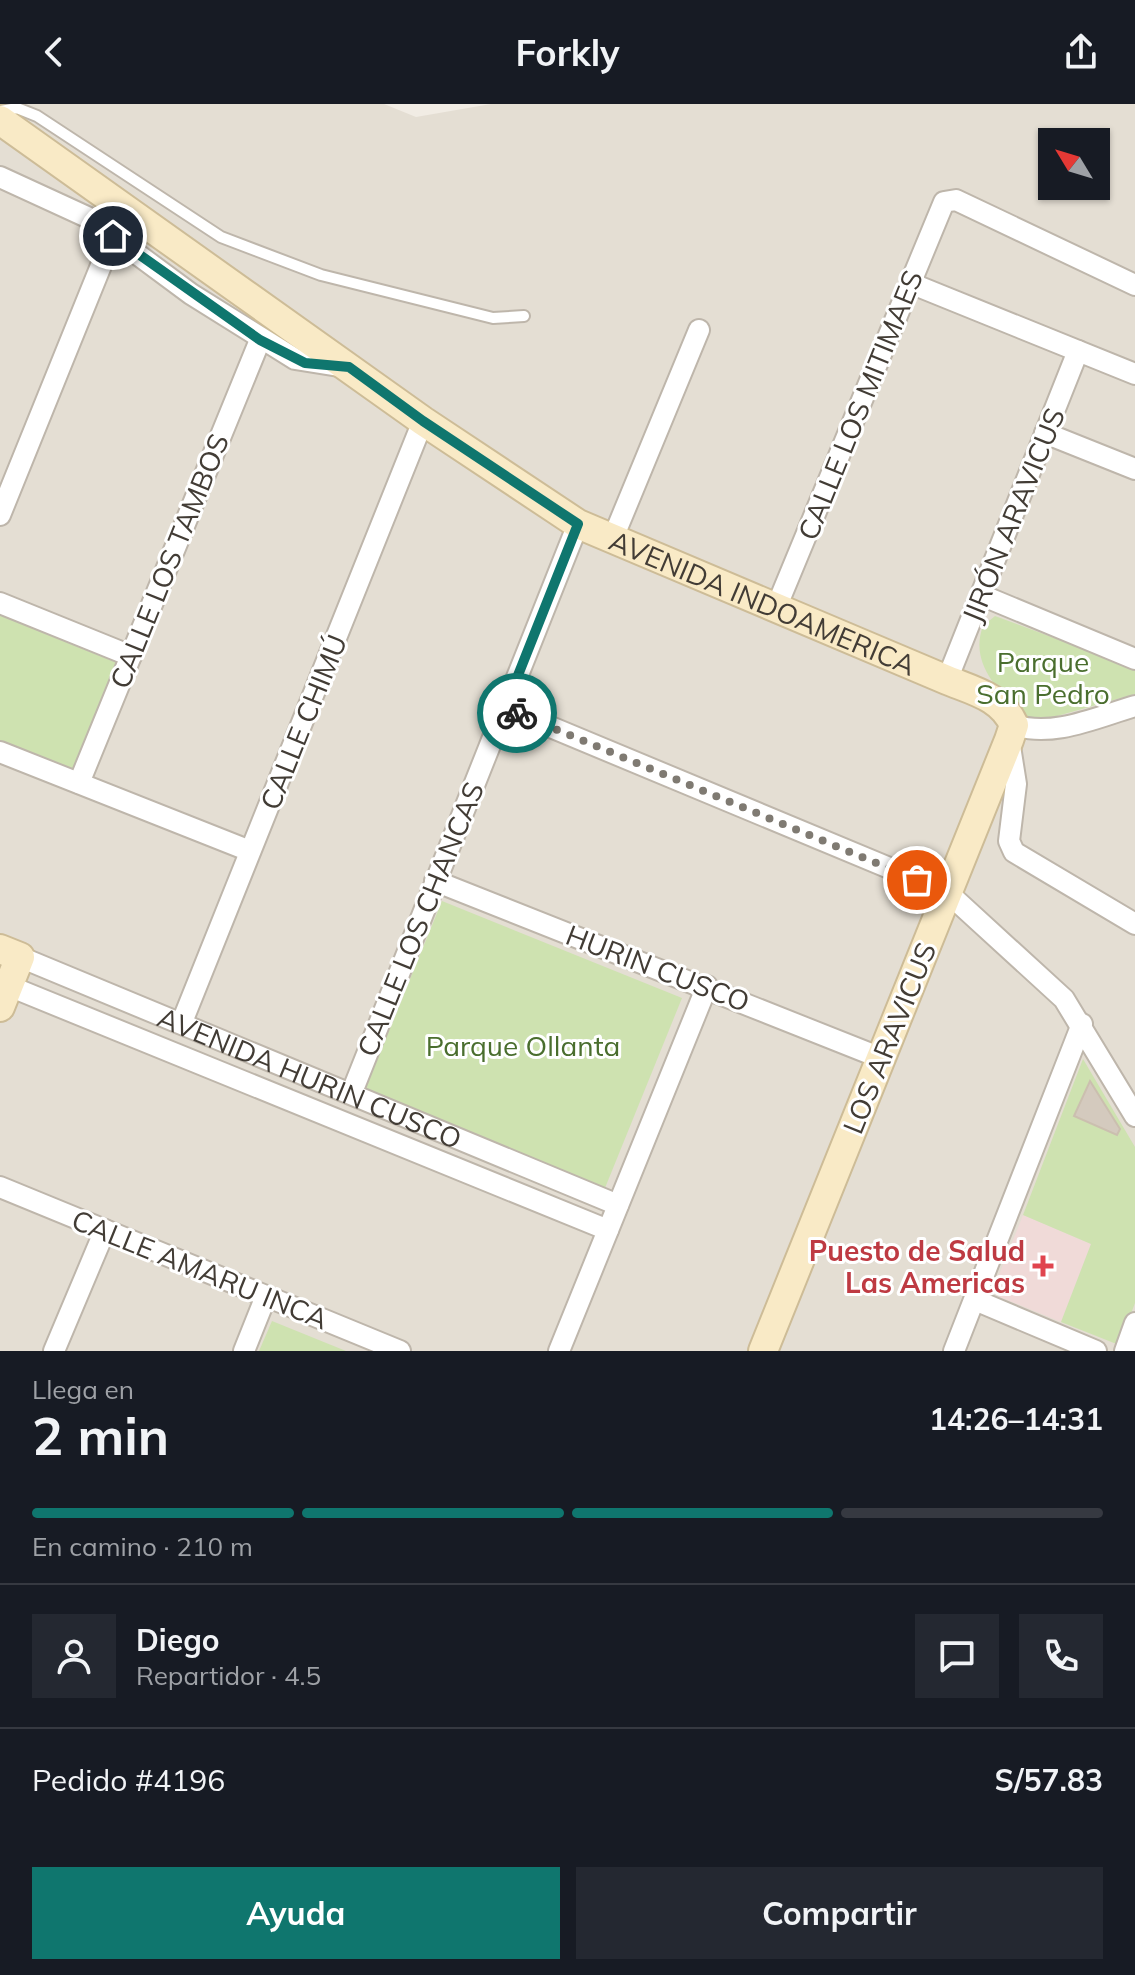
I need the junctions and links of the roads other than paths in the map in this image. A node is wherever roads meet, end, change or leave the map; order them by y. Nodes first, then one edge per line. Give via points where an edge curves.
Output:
1 (0, 111) edge
2 (0, 120) edge
3 (0, 177) edge
4 (113, 236) junction
5 (910, 283) junction
6 (1135, 285) edge
7 (524, 316) dead end
8 (699, 330) dead end
9 (260, 340) junction
10 (1078, 351) junction
11 (349, 367) junction
12 (1135, 374) edge
13 (423, 421) junction
14 (1045, 433) junction
15 (1135, 469) edge
16 (0, 515) edge
17 (578, 524) junction
18 (613, 538) junction
19 (981, 595) junction
20 (0, 603) edge
21 (776, 608) junction
22 (131, 656) junction
23 (1135, 659) edge
24 (947, 680) junction
25 (1135, 706) edge
26 (505, 708) junction
27 (1012, 732) junction
28 (0, 752) edge
29 (79, 783) junction
30 (250, 851) junction
31 (435, 881) junction
32 (947, 892) junction
33 (1135, 924) edge
34 (10, 953) edge
35 (707, 986) junction
36 (3, 992) edge
37 (182, 1022) junction
38 (1082, 1024) junction
39 (881, 1058) junction
40 (352, 1092) junction
41 (1135, 1116) edge
42 (0, 1187) edge
43 (618, 1205) junction
44 (105, 1230) junction
45 (608, 1230) junction
46 (266, 1296) junction
47 (975, 1300) junction
48 (1135, 1323) edge
49 (365, 1344) edge
50 (54, 1351) edge
51 (244, 1351) edge
52 (400, 1351) edge
53 (559, 1351) edge
54 (763, 1351) edge
55 (954, 1351) edge
56 (1096, 1351) edge
57 (1125, 1351) edge

1 - 7 lane via 17,108 37,116 221,237 267,256 321,275 493,318
2 - 11 street, AVENIDA INDOAMERICA
3 - 4 street via 87,217
4 - 9 street
4 - 16 street
5 - 6 street, CALLE LOS MITIMAES via 944,202 956,200
5 - 10 street
5 - 21 street, CALLE LOS MITIMAES
8 - 18 street
9 - 11 street via 305,363
9 - 22 street, CALLE LOS TAMBOS
10 - 12 street
10 - 14 street, JIRÓN ARAVICUS
11 - 13 street, AVENIDA INDOAMERICA
13 - 17 street, AVENIDA INDOAMERICA
13 - 30 street, CALLE CHIMÚ
14 - 15 street
14 - 19 street, JIRÓN ARAVICUS
17 - 18 street, AVENIDA INDOAMERICA
17 - 26 street, CALLE LOS CHANCAS
18 - 21 street, AVENIDA INDOAMERICA
19 - 23 street
19 - 24 street, JIRÓN ARAVICUS
20 - 22 street
21 - 24 street, AVENIDA INDOAMERICA
22 - 29 street, CALLE LOS TAMBOS
24 - 27 street, AVENIDA INDOAMERICA via 1000,703
25 - 27 street via 1046,729
26 - 31 street, CALLE LOS CHANCAS
26 - 32 street
27 - 32 street, LOS ARAVICUS
27 - 33 street via 1016,784 1009,841 1014,852
28 - 29 street
29 - 30 street
30 - 37 street, CALLE CHIMÚ
31 - 35 street, HURIN CUSCO
31 - 40 street, CALLE LOS CHANCAS
32 - 38 street via 1055,990
32 - 39 street, LOS ARAVICUS
34 - 36 street
34 - 37 street, AVENIDA HURIN CUSCO
35 - 39 street, HURIN CUSCO
35 - 43 street
36 - 45 street, AVENIDA HURIN CUSCO
37 - 40 street, AVENIDA HURIN CUSCO
38 - 41 street
38 - 47 street
39 - 54 street, LOS ARAVICUS
40 - 43 street, AVENIDA HURIN CUSCO
42 - 44 street, CALLE AMARU INCA
43 - 45 street
44 - 46 street, CALLE AMARU INCA
44 - 50 street
45 - 53 street
46 - 49 street, CALLE AMARU INCA
46 - 51 street
47 - 55 street
47 - 56 street
48 - 57 street
49 - 52 street, CALLE AMARU INCA

